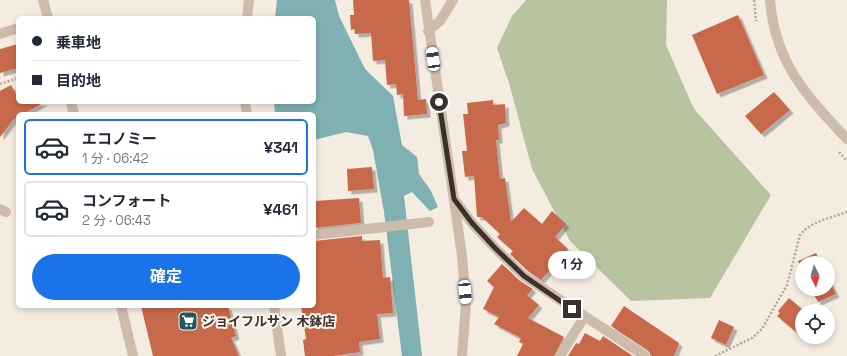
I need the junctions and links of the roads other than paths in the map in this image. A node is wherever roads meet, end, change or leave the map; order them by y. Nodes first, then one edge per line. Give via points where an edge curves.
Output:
1 (43, 0) edge
2 (249, 0) edge
3 (425, 0) edge
4 (453, 0) edge
5 (770, 0) edge
6 (47, 16) edge
7 (247, 16) edge
8 (16, 29) edge
9 (428, 31) junction
10 (0, 34) edge
11 (847, 139) edge
12 (454, 199) junction
13 (429, 222) dead end
14 (316, 235) edge
15 (121, 308) edge
16 (274, 308) edge
17 (584, 317) junction
18 (643, 355) edge
19 (133, 356) edge
20 (281, 356) edge
21 (462, 356) edge
22 (560, 356) edge

1 - 6 street
2 - 7 street
3 - 9 street
4 - 9 street via 440,21
5 - 11 street via 775,31 786,64 809,98
8 - 10 street
9 - 12 street
12 - 17 street via 472,223 524,276
12 - 21 street via 466,304
13 - 14 street
15 - 19 street
16 - 20 street
17 - 18 street
17 - 22 street

